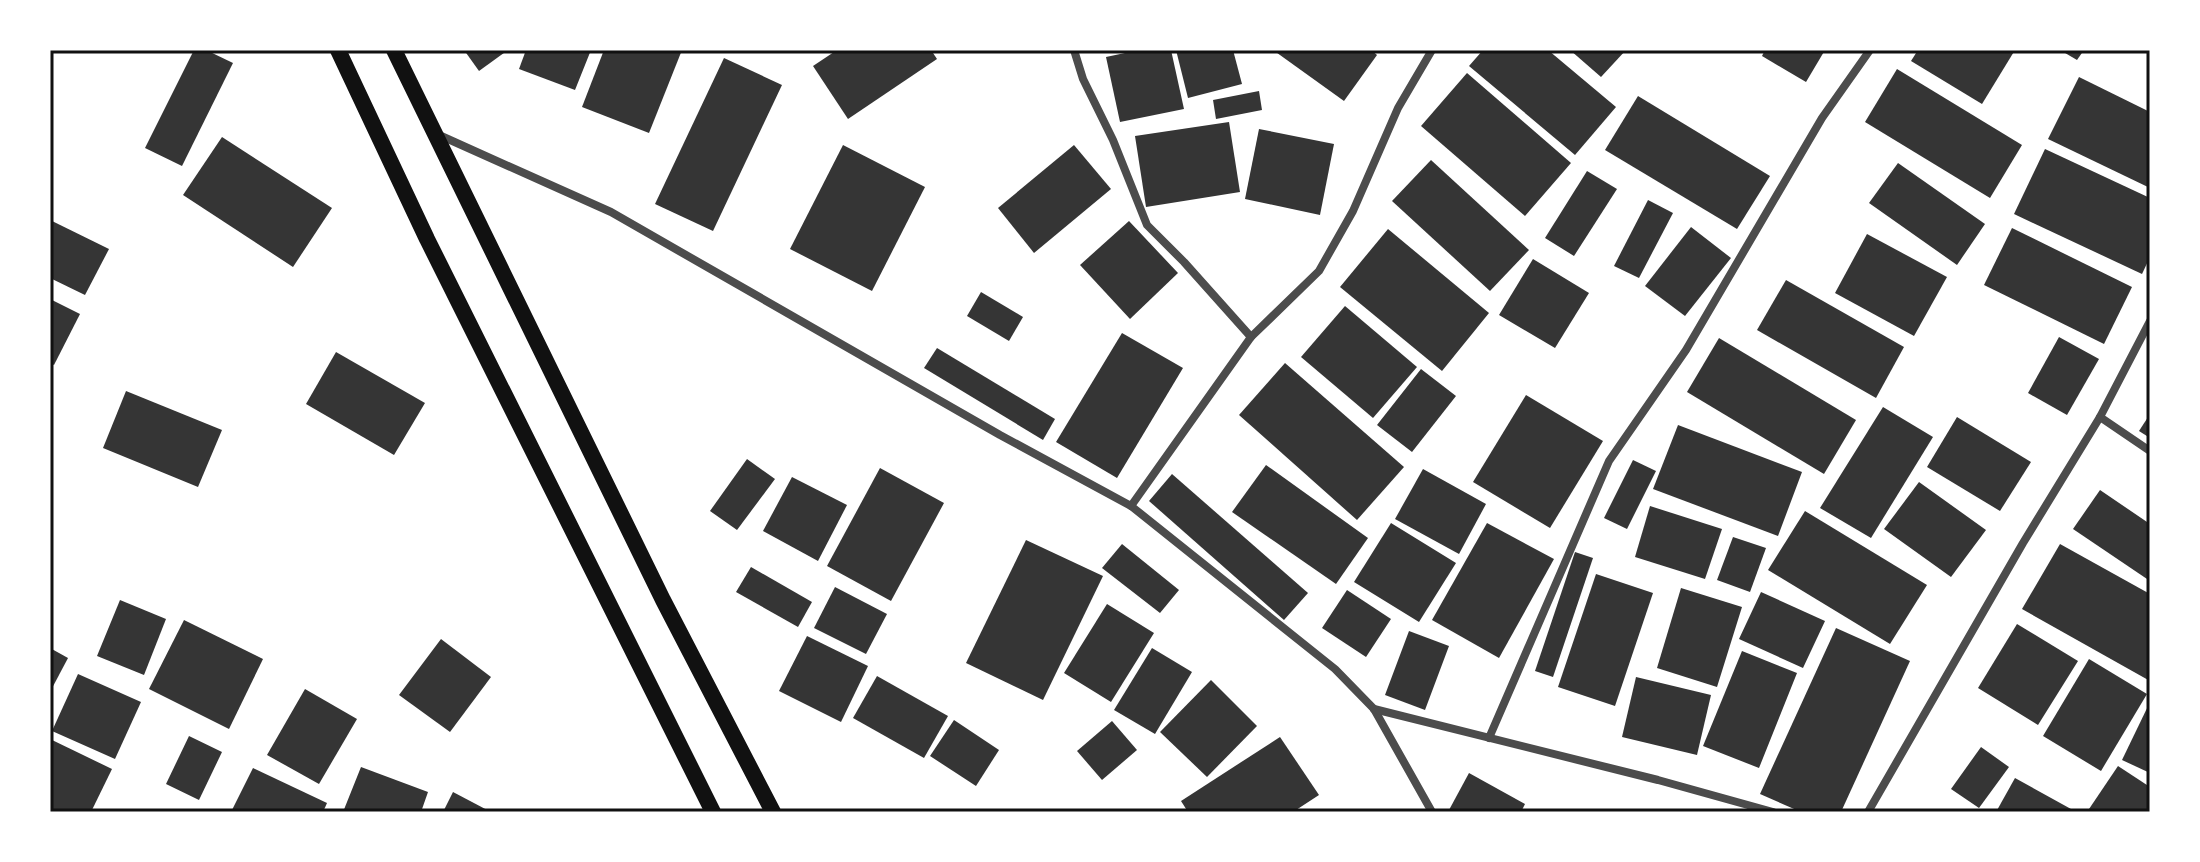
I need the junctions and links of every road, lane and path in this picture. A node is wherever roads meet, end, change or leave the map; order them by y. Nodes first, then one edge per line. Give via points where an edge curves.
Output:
1 (338, 50) edge
2 (394, 50) edge
3 (1074, 50) edge
4 (1432, 50) edge
5 (1870, 50) edge
6 (435, 133) junction
7 (2150, 321) edge
8 (1251, 337) junction
9 (2100, 417) junction
10 (2150, 451) edge
11 (1131, 506) junction
12 (1374, 709) junction
13 (1489, 738) junction
14 (713, 812) edge
15 (773, 812) edge
16 (1432, 812) edge
17 (1773, 812) edge
18 (1868, 812) edge

1 - 14 main road
2 - 6 main road
3 - 8 street via 1147,225
4 - 8 street via 1319,271
5 - 13 street via 1822,118 1686,350 1609,461
6 - 11 street via 611,212
6 - 15 main road via 663,600
7 - 9 street
8 - 11 street
9 - 10 street
9 - 18 street
11 - 12 street via 1335,669
12 - 13 street
12 - 16 street
13 - 17 street

